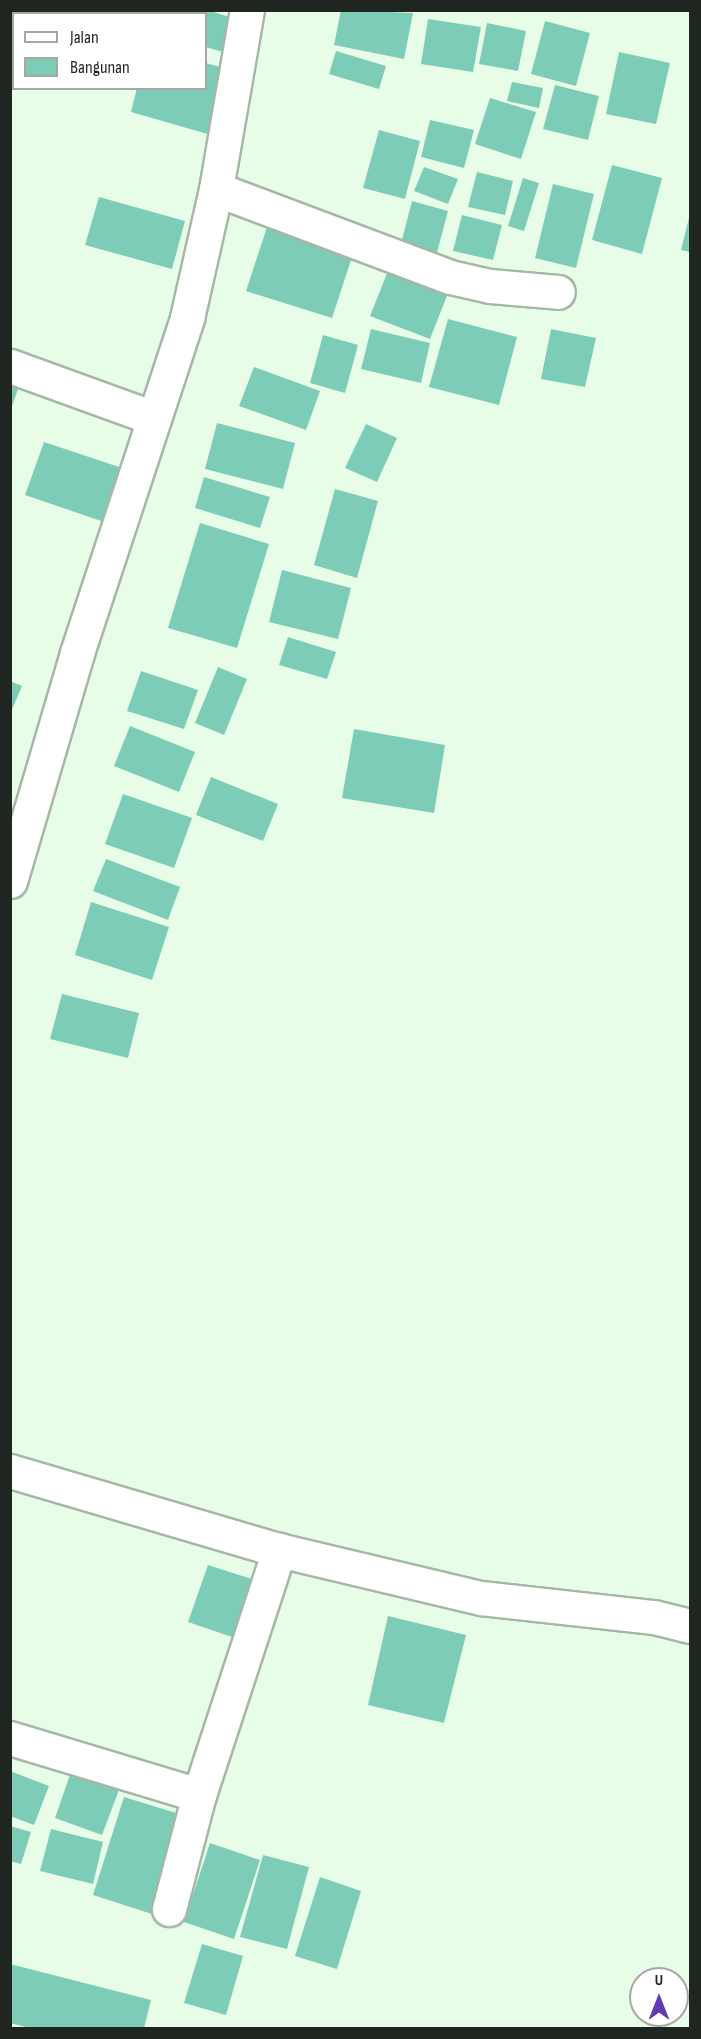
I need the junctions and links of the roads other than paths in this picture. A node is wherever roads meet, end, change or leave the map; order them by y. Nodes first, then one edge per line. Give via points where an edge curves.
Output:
1 (247, 10) edge
2 (216, 189) junction
3 (558, 292) dead end
4 (10, 366) edge
5 (154, 418) junction
6 (10, 881) edge
7 (10, 1472) edge
8 (279, 1550) junction
9 (690, 1626) edge
10 (10, 1738) edge
11 (199, 1795) junction
12 (169, 1909) dead end

1 - 2 street
2 - 3 street via 450,277 490,286
2 - 5 street via 187,318
4 - 5 street
5 - 6 street via 77,653
7 - 8 street
8 - 9 street via 481,1598 654,1617
8 - 11 street
10 - 11 street
11 - 12 street

